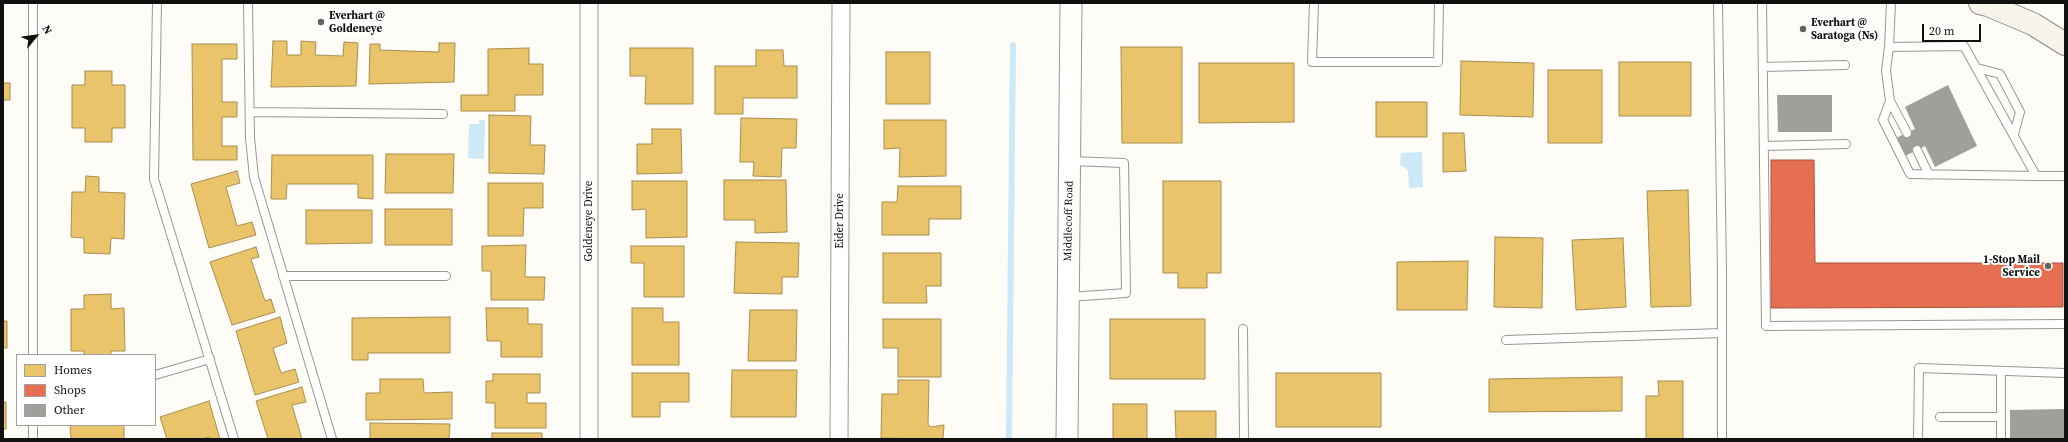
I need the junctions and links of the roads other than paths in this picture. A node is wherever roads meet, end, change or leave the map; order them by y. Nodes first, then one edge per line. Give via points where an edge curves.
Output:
1 (33, 3) edge
2 (157, 3) edge
3 (248, 3) edge
4 (589, 3) edge
5 (841, 3) edge
6 (1071, 3) edge
7 (1314, 3) edge
8 (1438, 3) edge
9 (1718, 3) edge
10 (1762, 3) edge
11 (1891, 3) edge
12 (1980, 3) edge
13 (2065, 44) edge
14 (1889, 47) junction
15 (1845, 65) dead end
16 (1763, 67) junction
17 (1977, 68) junction
18 (1890, 101) junction
19 (250, 112) junction
20 (443, 114) dead end
21 (1907, 132) dead end
22 (2014, 134) junction
23 (1846, 144) dead end
24 (1764, 146) junction
25 (1917, 150) dead end
26 (1070, 162) junction
27 (1929, 175) junction
28 (2036, 176) junction
29 (2065, 176) edge
30 (283, 276) junction
31 (446, 276) dead end
32 (1068, 298) junction
33 (2065, 324) edge
34 (1243, 330) dead end
35 (1722, 333) junction
36 (1506, 340) dead end
37 (33, 354) edge
38 (210, 359) junction
39 (2001, 371) junction
40 (2065, 374) edge
41 (156, 375) edge
42 (2001, 416) junction
43 (1940, 417) dead end
44 (33, 426) edge
45 (33, 439) edge
46 (234, 439) edge
47 (332, 439) edge
48 (589, 439) edge
49 (839, 439) edge
50 (1067, 439) edge
51 (1244, 439) edge
52 (1722, 439) edge
53 (1918, 439) edge
54 (2001, 439) edge

1 - 37 lane
2 - 38 lane via 154,179
3 - 19 lane
4 - 48 street, Goldeneye Drive
5 - 49 street, Eider Drive
6 - 26 street, Middlecoff Road
7 - 8 lane via 1312,62 1438,62
9 - 35 lane
10 - 16 lane
11 - 14 lane
12 - 13 main road via 2033,24
14 - 17 lane via 1964,46
14 - 18 lane via 1886,70
15 - 16 lane
16 - 24 lane
17 - 22 lane
17 - 22 lane via 2000,74 2020,112
18 - 21 lane
18 - 27 lane via 1883,120 1910,174
19 - 20 lane
19 - 30 lane via 254,177
22 - 28 lane
23 - 24 lane
24 - 33 lane via 1766,326
25 - 27 lane
26 - 32 street, Middlecoff Road
26 - 32 lane via 1124,163 1126,293
27 - 28 lane
28 - 29 lane
30 - 31 lane
30 - 47 lane
32 - 50 street, Middlecoff Road
34 - 51 lane
35 - 36 lane
35 - 52 lane
38 - 41 lane
38 - 46 lane
39 - 40 lane
39 - 42 lane
39 - 53 lane via 1918,368
42 - 43 lane
42 - 54 lane
44 - 45 lane

